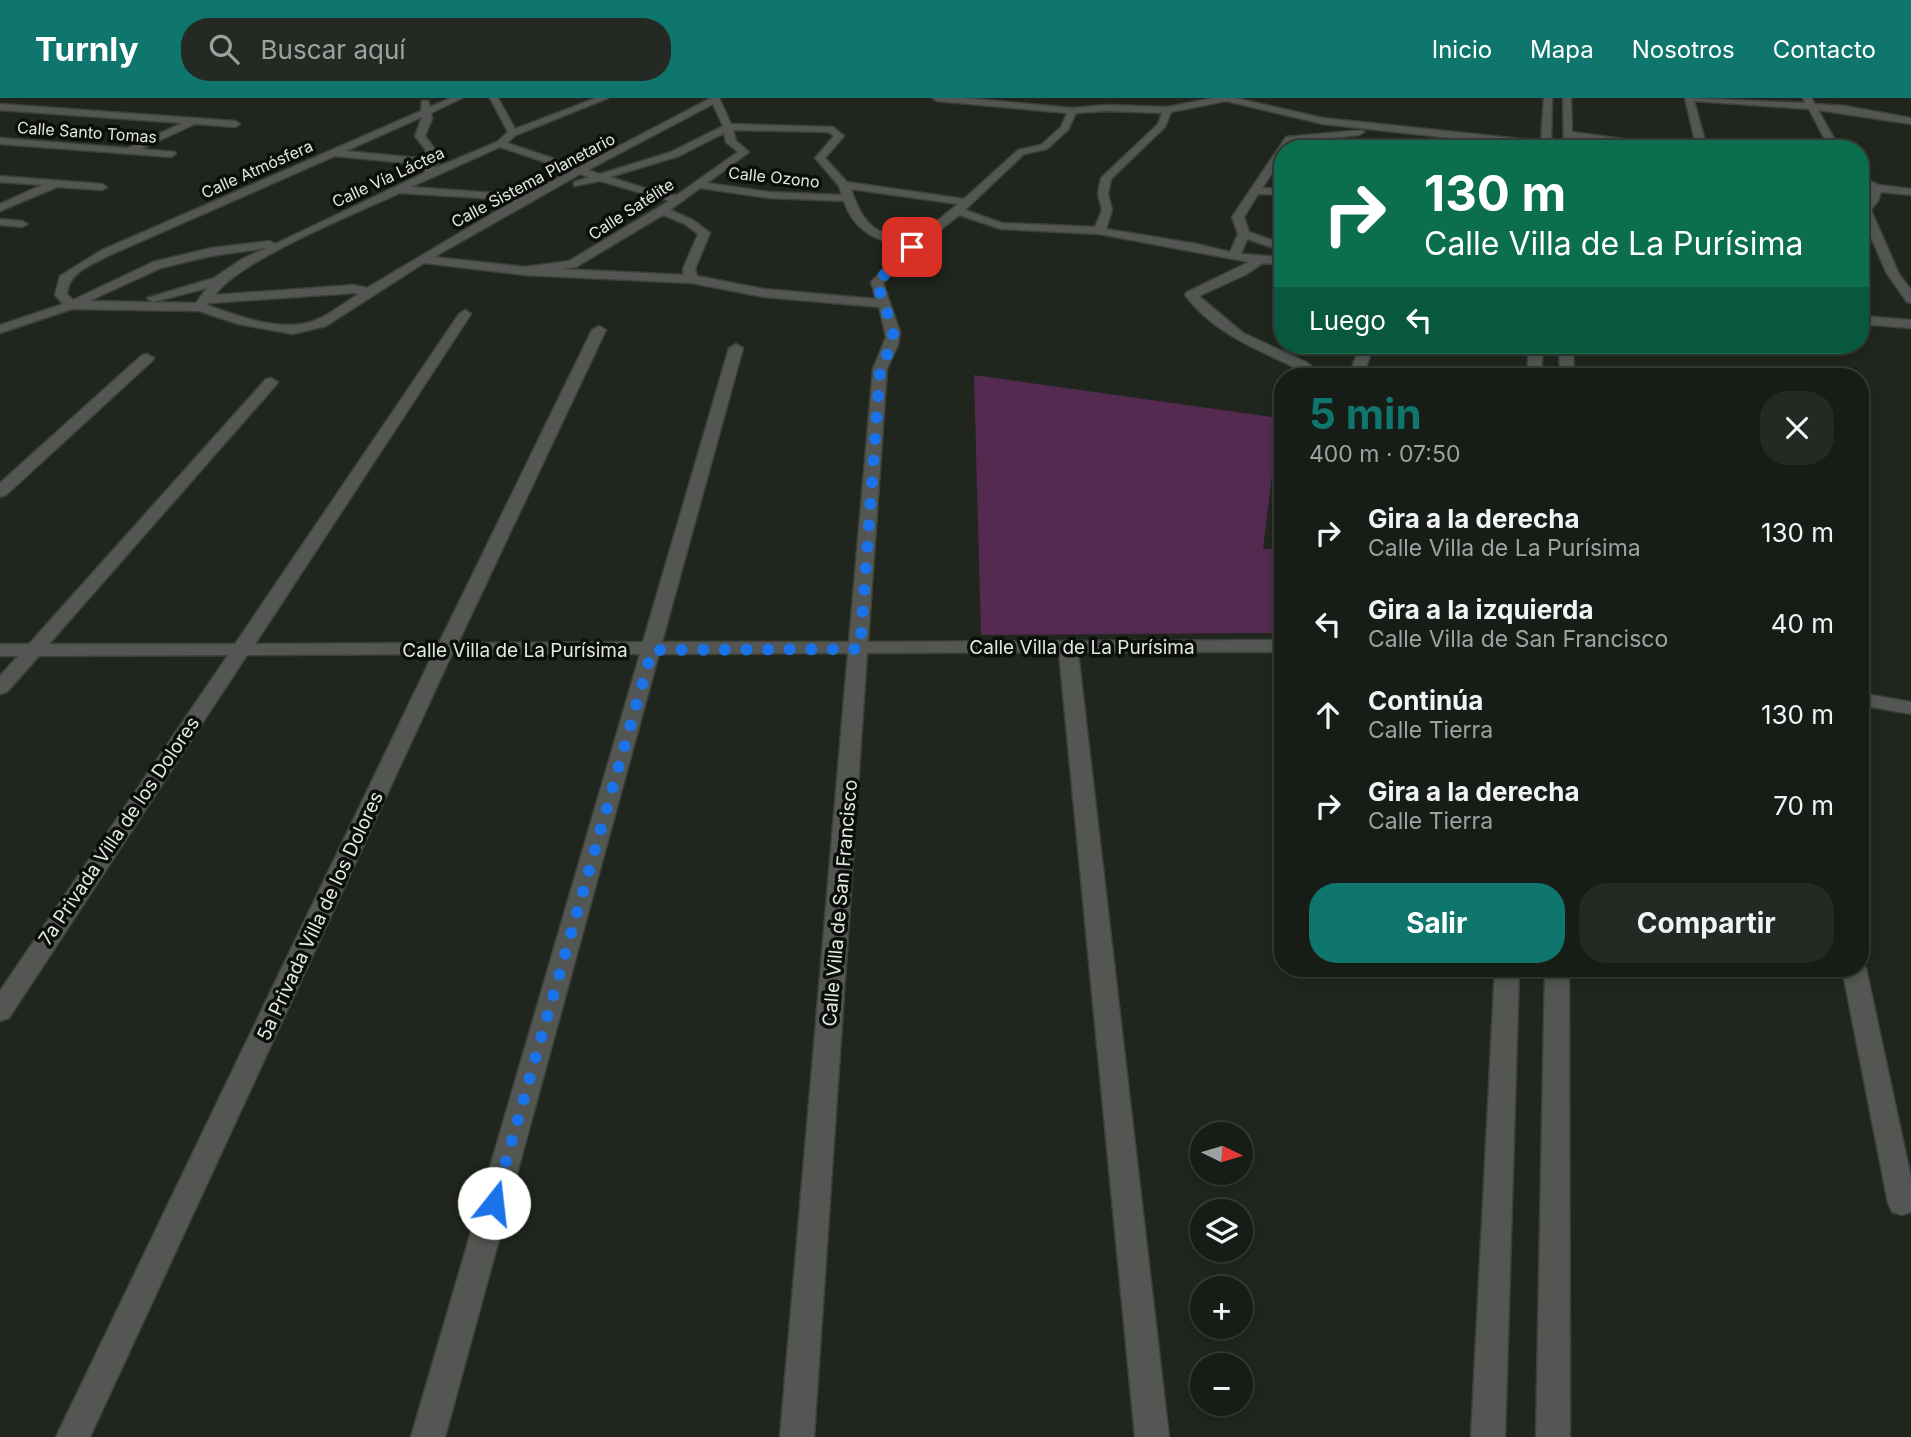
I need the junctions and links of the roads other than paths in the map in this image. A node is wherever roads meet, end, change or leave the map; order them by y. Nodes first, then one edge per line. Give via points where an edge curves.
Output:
1 (428, 98) edge
2 (458, 98) edge
3 (494, 98) edge
4 (604, 98) edge
5 (938, 98) edge
6 (1227, 98) edge
7 (1284, 98) edge
8 (1548, 98) edge
9 (1567, 98) edge
10 (1691, 98) edge
11 (714, 99) edge
12 (1810, 102) edge
13 (0, 107) edge
14 (1167, 110) junction
15 (426, 111) junction
16 (1072, 111) junction
17 (1277, 112) junction
18 (194, 121) junction
19 (1911, 121) edge
20 (1333, 122) junction
21 (235, 124) dead end
22 (728, 127) junction
23 (1386, 128) junction
24 (513, 133) junction
25 (1328, 137) junction
26 (1314, 140) edge
27 (1326, 140) edge
28 (1489, 140) edge
29 (1547, 140) edge
30 (1568, 140) edge
31 (1700, 140) edge
32 (1830, 140) edge
33 (0, 141) edge
34 (500, 144) junction
35 (128, 150) junction
36 (334, 152) junction
37 (171, 154) dead end
38 (1274, 162) edge
39 (434, 163) junction
40 (583, 171) junction
41 (600, 177) junction
42 (0, 179) edge
43 (423, 179) junction
44 (55, 183) junction
45 (844, 184) junction
46 (1869, 184) edge
47 (698, 185) junction
48 (102, 187) dead end
49 (1877, 188) junction
50 (400, 189) junction
51 (1255, 191) junction
52 (1274, 192) edge
53 (1911, 192) edge
54 (527, 198) junction
55 (677, 198) junction
56 (848, 198) junction
57 (1869, 204) edge
58 (961, 207) junction
59 (0, 208) edge
60 (662, 211) junction
61 (0, 222) edge
62 (1869, 222) edge
63 (22, 224) dead end
64 (1099, 231) junction
65 (1244, 234) junction
66 (286, 242) junction
67 (1274, 245) edge
68 (912, 247) junction
69 (1234, 257) junction
70 (422, 259) junction
71 (1261, 259) junction
72 (1274, 260) edge
73 (525, 271) junction
74 (691, 279) junction
75 (218, 281) junction
76 (371, 293) junction
77 (1911, 299) edge
78 (203, 303) junction
79 (882, 303) junction
80 (130, 304) junction
81 (71, 305) junction
82 (465, 314) dead end
83 (1869, 321) edge
84 (1911, 324) edge
85 (0, 329) edge
86 (599, 330) dead end
87 (736, 348) dead end
88 (1274, 351) edge
89 (1281, 354) edge
90 (147, 358) dead end
91 (1308, 368) edge
92 (271, 382) dead end
93 (0, 492) edge
94 (1274, 646) edge
95 (1068, 647) junction
96 (860, 649) junction
97 (0, 650) edge
98 (33, 650) junction
99 (445, 650) junction
100 (652, 650) junction
101 (239, 651) junction
102 (0, 688) edge
103 (1869, 701) edge
104 (1911, 708) edge
105 (1507, 977) edge
106 (1557, 977) edge
107 (1856, 977) edge
108 (0, 1011) edge
109 (1902, 1203) dead end
110 (73, 1437) edge
111 (428, 1437) edge
112 (797, 1437) edge
113 (1152, 1437) edge
114 (1488, 1437) edge
115 (1553, 1437) edge

1 - 15 street
2 - 15 street, Calle Atmósfera
3 - 24 street
4 - 24 street, Calle Vía Láctea
5 - 16 street
6 - 14 street
6 - 17 street
7 - 17 street
8 - 29 street
9 - 30 street
10 - 12 street
10 - 31 street
11 - 22 street
11 - 40 street, Calle Sistema Planetario
12 - 19 street
12 - 32 street
13 - 18 street
14 - 16 street
14 - 64 street via 1161,125 1106,178 1107,210
15 - 36 street, Calle Atmósfera
15 - 39 street via 420,136 433,152
16 - 58 street via 1065,128 1045,147 1021,152
17 - 20 street
18 - 21 street
18 - 35 street
20 - 23 street
20 - 25 street
22 - 41 street via 675,155
22 - 45 street via 830,129 839,136 820,158
22 - 47 street, Calle Satélite via 732,142 744,152
23 - 25 street
23 - 28 street
24 - 34 street, Calle Vía Láctea
25 - 26 street
25 - 27 street
33 - 35 street, Calle Santo Tomas
34 - 40 street
34 - 43 street, Calle Vía Láctea
35 - 37 street, Calle Santo Tomas
36 - 39 street
36 - 81 street, Calle Atmósfera via 178,218 71,272 62,281 61,295
38 - 51 street
39 - 43 street
40 - 41 street
40 - 54 street, Calle Sistema Planetario
41 - 54 street
41 - 55 street
42 - 44 street
43 - 50 street, Calle Vía Láctea
44 - 48 street
44 - 59 street
45 - 56 street
45 - 58 street, Calle Ozono
46 - 49 street
47 - 55 street, Calle Satélite
47 - 56 street, Calle Ozono via 781,196
49 - 53 street
49 - 57 street
50 - 54 street
50 - 66 street, Calle Vía Láctea
51 - 52 street
51 - 65 street via 1238,217
54 - 70 street, Calle Sistema Planetario
55 - 60 street, Calle Satélite
56 - 68 street via 855,217 879,236
58 - 64 street, Calle Ozono via 1001,226
58 - 68 street
60 - 73 street, Calle Satélite via 572,264
60 - 74 street via 704,233 689,269
61 - 63 street
62 - 77 street
64 - 69 street, Calle Ozono
65 - 67 street
65 - 69 street
66 - 75 street, Calle Vía Láctea
66 - 81 street via 158,265
68 - 79 street via 877,282
69 - 71 street, Calle Ozono
70 - 73 street
70 - 76 street, Calle Sistema Planetario
71 - 72 street, Calle Ozono
71 - 88 street via 1191,295 1212,319
73 - 74 street
74 - 79 street via 764,293
75 - 78 street, Calle Vía Láctea
75 - 80 street
76 - 78 street via 354,289
76 - 78 street, Calle Sistema Planetario via 321,323 293,330 238,320
78 - 80 street
79 - 96 street, Calle Villa de San Francisco via 893,337 880,369
80 - 81 street
81 - 85 street
82 - 101 street, 7a Privada Villa de los Dolores
83 - 84 street
86 - 99 street, 5a Privada Villa de los Dolores
87 - 100 street
89 - 91 street
90 - 93 street
92 - 98 street
94 - 95 street, Calle Villa de La Purísima
95 - 96 street, Calle Villa de La Purísima
95 - 113 street
96 - 100 street, Calle Villa de La Purísima
96 - 112 street, Calle Villa de San Francisco
97 - 98 street, Calle Villa de La Purísima
98 - 101 street, Calle Villa de La Purísima
98 - 102 street
99 - 100 street, Calle Villa de La Purísima
99 - 101 street, Calle Villa de La Purísima
99 - 110 street, 5a Privada Villa de los Dolores
100 - 111 street
101 - 108 street, 7a Privada Villa de los Dolores
103 - 104 street
105 - 114 street
106 - 115 street
107 - 109 street

